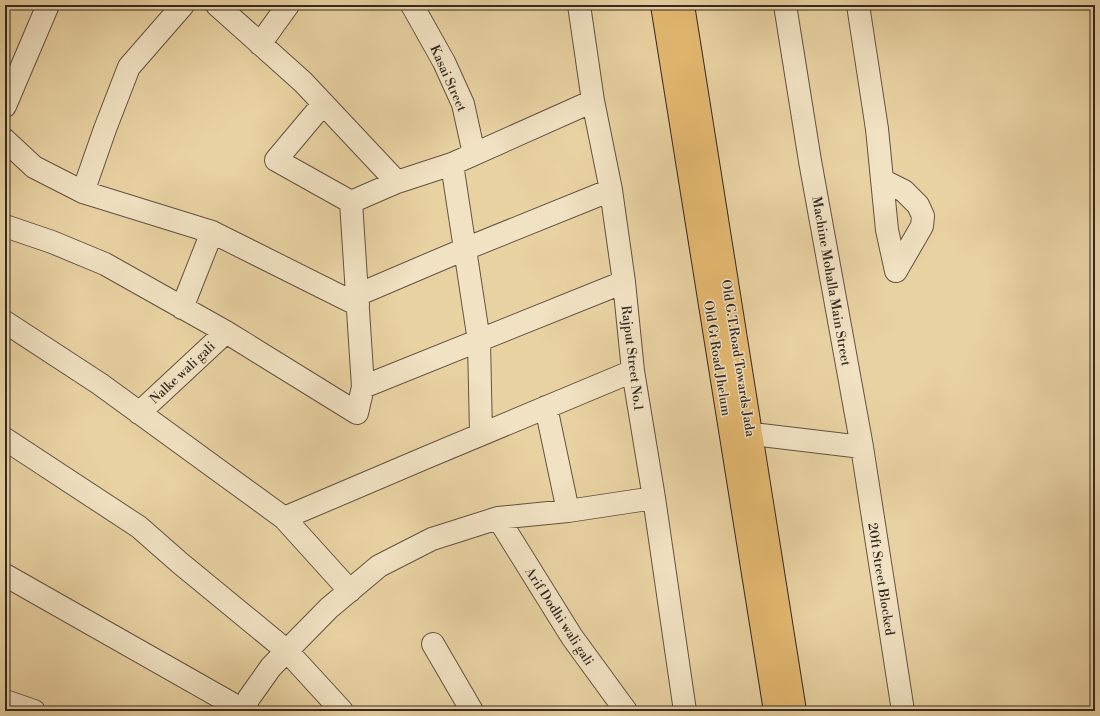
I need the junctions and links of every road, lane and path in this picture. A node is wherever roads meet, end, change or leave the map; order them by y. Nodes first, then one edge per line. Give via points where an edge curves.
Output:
1 (48, 5) edge
2 (183, 5) edge
3 (216, 5) edge
4 (288, 5) edge
5 (412, 5) edge
6 (579, 5) edge
7 (662, 5) edge
8 (683, 5) edge
9 (784, 5) edge
10 (858, 5) edge
11 (260, 44) junction
12 (593, 101) junction
13 (323, 104) junction
14 (5, 106) edge
15 (5, 140) edge
16 (474, 154) junction
17 (452, 164) junction
18 (882, 180) dead end
19 (397, 182) junction
20 (611, 190) junction
21 (83, 192) junction
22 (351, 202) junction
23 (5, 226) edge
24 (212, 232) junction
25 (465, 249) junction
26 (624, 282) junction
27 (358, 300) junction
28 (182, 308) junction
29 (5, 322) edge
30 (226, 332) junction
31 (479, 341) junction
32 (633, 371) junction
33 (363, 387) junction
34 (546, 407) junction
35 (139, 413) junction
36 (481, 434) junction
37 (752, 436) junction
38 (5, 439) edge
39 (862, 447) junction
40 (654, 498) junction
41 (568, 511) junction
42 (284, 518) junction
43 (498, 518) junction
44 (5, 575) edge
45 (350, 591) junction
46 (433, 644) dead end
47 (287, 651) junction
48 (5, 701) edge
49 (682, 709) edge
50 (243, 710) edge
51 (34, 711) edge
52 (342, 711) edge
53 (472, 711) edge
54 (626, 711) edge
55 (775, 711) edge
56 (795, 711) edge
57 (903, 711) edge

1 - 14 street
2 - 21 street via 129,67
3 - 11 street
4 - 11 street
5 - 16 street, Kasai Street via 444,62 463,104
6 - 12 street, Rajput Street No.1
7 - 55 main road, Old Gt Road Jhelum
8 - 37 main road, Old G.T.Road Towards Jada
9 - 39 street, Machine Mohalla Main Street
10 - 18 street
11 - 13 street via 303,82
12 - 16 street
12 - 20 street, Rajput Street No.1
13 - 19 street
13 - 22 street via 276,160
15 - 21 street via 34,167
16 - 17 street
17 - 19 street
17 - 25 street
19 - 22 street
20 - 25 street
20 - 26 street, Rajput Street No.1
21 - 24 street
22 - 27 street
23 - 28 street via 105,264
24 - 27 street
24 - 28 street
25 - 27 street
25 - 31 street
26 - 31 street
26 - 32 street, Rajput Street No.1
27 - 33 street
28 - 30 street
29 - 35 street via 100,384
30 - 33 street via 357,413
30 - 35 street, Nalke wali gali
31 - 33 street
31 - 36 street
32 - 34 street
32 - 40 street, Rajput Street No.1
34 - 36 street
34 - 41 street
35 - 42 street
36 - 42 street
37 - 39 street
37 - 56 main road, Old G.T.Road Towards Jada
38 - 47 street via 138,527
39 - 57 street, 20ft Street Blocked
40 - 41 street
40 - 49 street, Rajput Street No.1
41 - 43 street
42 - 45 street
43 - 45 street via 432,539 379,566
43 - 54 street, Arif Dodhi wali gali via 572,636
44 - 50 street
45 - 47 street via 329,608
46 - 53 street
47 - 50 street via 271,667
47 - 52 street
48 - 51 street

